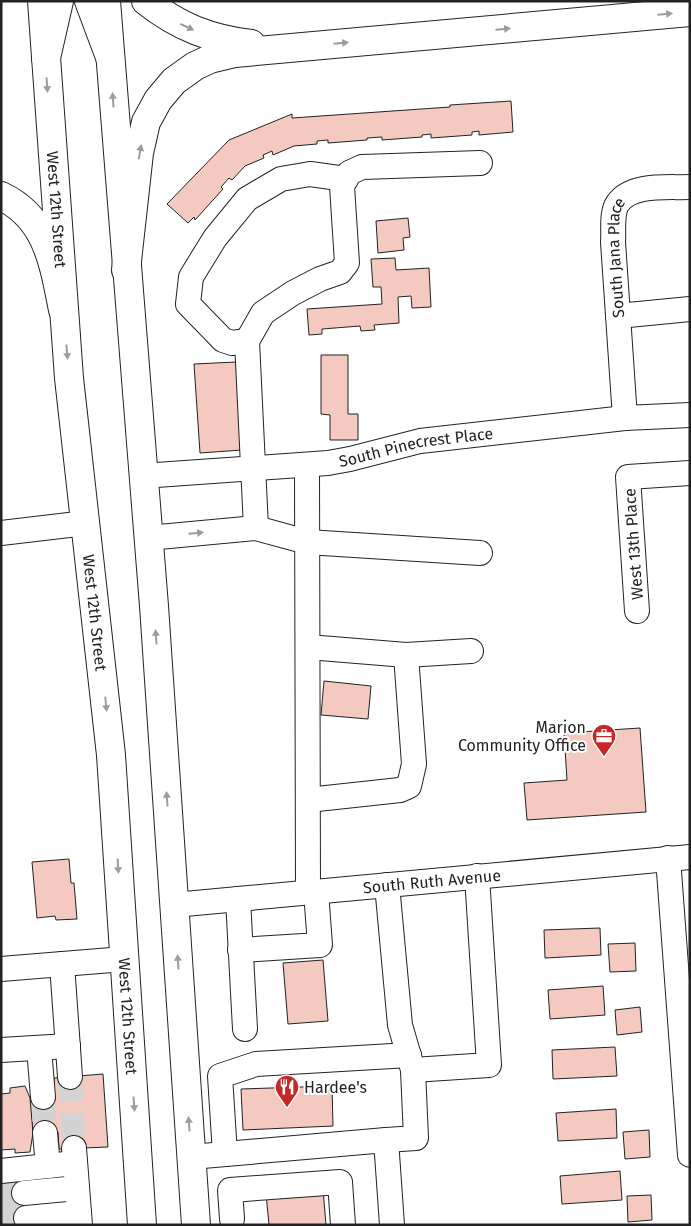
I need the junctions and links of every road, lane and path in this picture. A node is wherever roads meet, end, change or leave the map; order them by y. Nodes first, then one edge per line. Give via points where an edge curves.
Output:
1 (42, 1) edge
2 (59, 1) edge
3 (89, 1) edge
4 (106, 1) edge
5 (146, 1) edge
6 (690, 12) edge
7 (293, 47) junction
8 (110, 57) junction
9 (46, 58) junction
10 (480, 163) dead end
11 (346, 179) junction
12 (690, 187) edge
13 (1, 196) edge
14 (126, 270) junction
15 (690, 309) edge
16 (63, 310) junction
17 (618, 316) junction
18 (247, 340) junction
19 (690, 415) edge
20 (625, 418) junction
21 (307, 465) junction
22 (254, 469) junction
23 (690, 473) edge
24 (142, 476) junction
25 (86, 523) junction
26 (256, 528) junction
27 (1, 533) edge
28 (148, 538) junction
29 (307, 542) junction
30 (480, 552) dead end
31 (637, 611) dead end
32 (308, 647) junction
33 (471, 651) dead end
34 (406, 655) junction
35 (308, 800) junction
36 (679, 857) edge
37 (476, 876) junction
38 (387, 885) junction
39 (312, 892) junction
40 (238, 899) junction
41 (174, 905) junction
42 (240, 950) junction
43 (124, 960) junction
44 (62, 964) junction
45 (1, 969) edge
46 (245, 1029) dead end
47 (68, 1046) junction
48 (39, 1048) junction
49 (1, 1050) edge
50 (411, 1062) junction
51 (70, 1076) tunnel mouth
52 (220, 1076) junction
53 (186, 1079) junction
54 (43, 1097) tunnel mouth
55 (45, 1132) tunnel mouth
56 (386, 1140) junction
57 (225, 1154) junction
58 (690, 1154) edge
59 (191, 1156) junction
60 (48, 1166) junction
61 (1, 1171) edge
62 (77, 1188) junction
63 (24, 1193) tunnel mouth
64 (26, 1218) tunnel mouth
65 (79, 1219) edge
66 (232, 1222) edge
67 (196, 1223) edge
68 (142, 1225) edge
69 (343, 1225) edge
70 (392, 1225) edge

1 - 9 main road, West 12th Street
2 - 9 main road
3 - 8 main road
4 - 8 main road
5 -> 7 main road via 180,24 204,35 232,42
7 -> 6 main road
14 -> 7 main road via 139,153 146,122 158,100 174,81 210,59
14 -> 8 main road
9 -> 16 main road, West 12th Street
10 - 11 street via 362,167 349,173
11 - 18 street via 342,186 347,263 340,272 320,278 263,313
11 - 18 street via 310,174 281,179 247,199 214,238 191,277 188,304 223,340 232,343
12 - 17 street, South Jana Place via 631,192 617,204 614,242
13 - 16 main road via 24,211 46,242
14 - 24 main road
15 - 17 street
16 -> 25 main road, West 12th Street
17 - 20 street, South Jana Place
18 - 22 street
19 - 20 street, South Pinecrest Place
20 - 21 street, South Pinecrest Place via 420,441 350,459
21 - 22 street, South Pinecrest Place
21 - 29 street
22 - 24 street, South Pinecrest Place
22 - 26 street
23 - 31 street, West 13th Place via 628,477
24 - 28 main road
25 - 27 street
25 -> 43 main road, West 12th Street via 111,755
28 -> 26 street
26 - 29 street
41 -> 28 main road
29 - 30 street
29 - 32 street
32 - 34 street
32 - 35 street
33 - 34 street
34 - 35 street via 414,764 409,786 400,790
35 - 39 street
36 - 37 street, South Ruth Avenue
36 - 58 street
37 - 38 street, South Ruth Avenue
37 - 50 street via 489,1065
38 - 39 street, South Ruth Avenue
38 - 50 street via 400,1025
39 - 40 street, South Ruth Avenue
39 - 42 street via 320,945
40 - 41 street, South Ruth Avenue
40 - 42 street
53 -> 41 main road
42 - 46 street
43 - 44 street
43 -> 68 main road, West 12th Street
44 - 45 street
44 - 47 street
47 - 48 street
47 - 51 street
48 - 49 street
48 - 54 street
50 - 52 street via 256,1064
50 - 56 street via 416,1138
52 - 53 street
52 - 57 street
59 -> 53 main road
55 - 60 street
56 - 57 street
56 - 70 street
57 - 59 street
59 - 67 main road
60 - 61 street
60 - 62 street via 75,1156
62 - 63 street
62 - 65 street
64 - 65 street
66 - 67 street
66 - 69 street via 230,1190 340,1182

